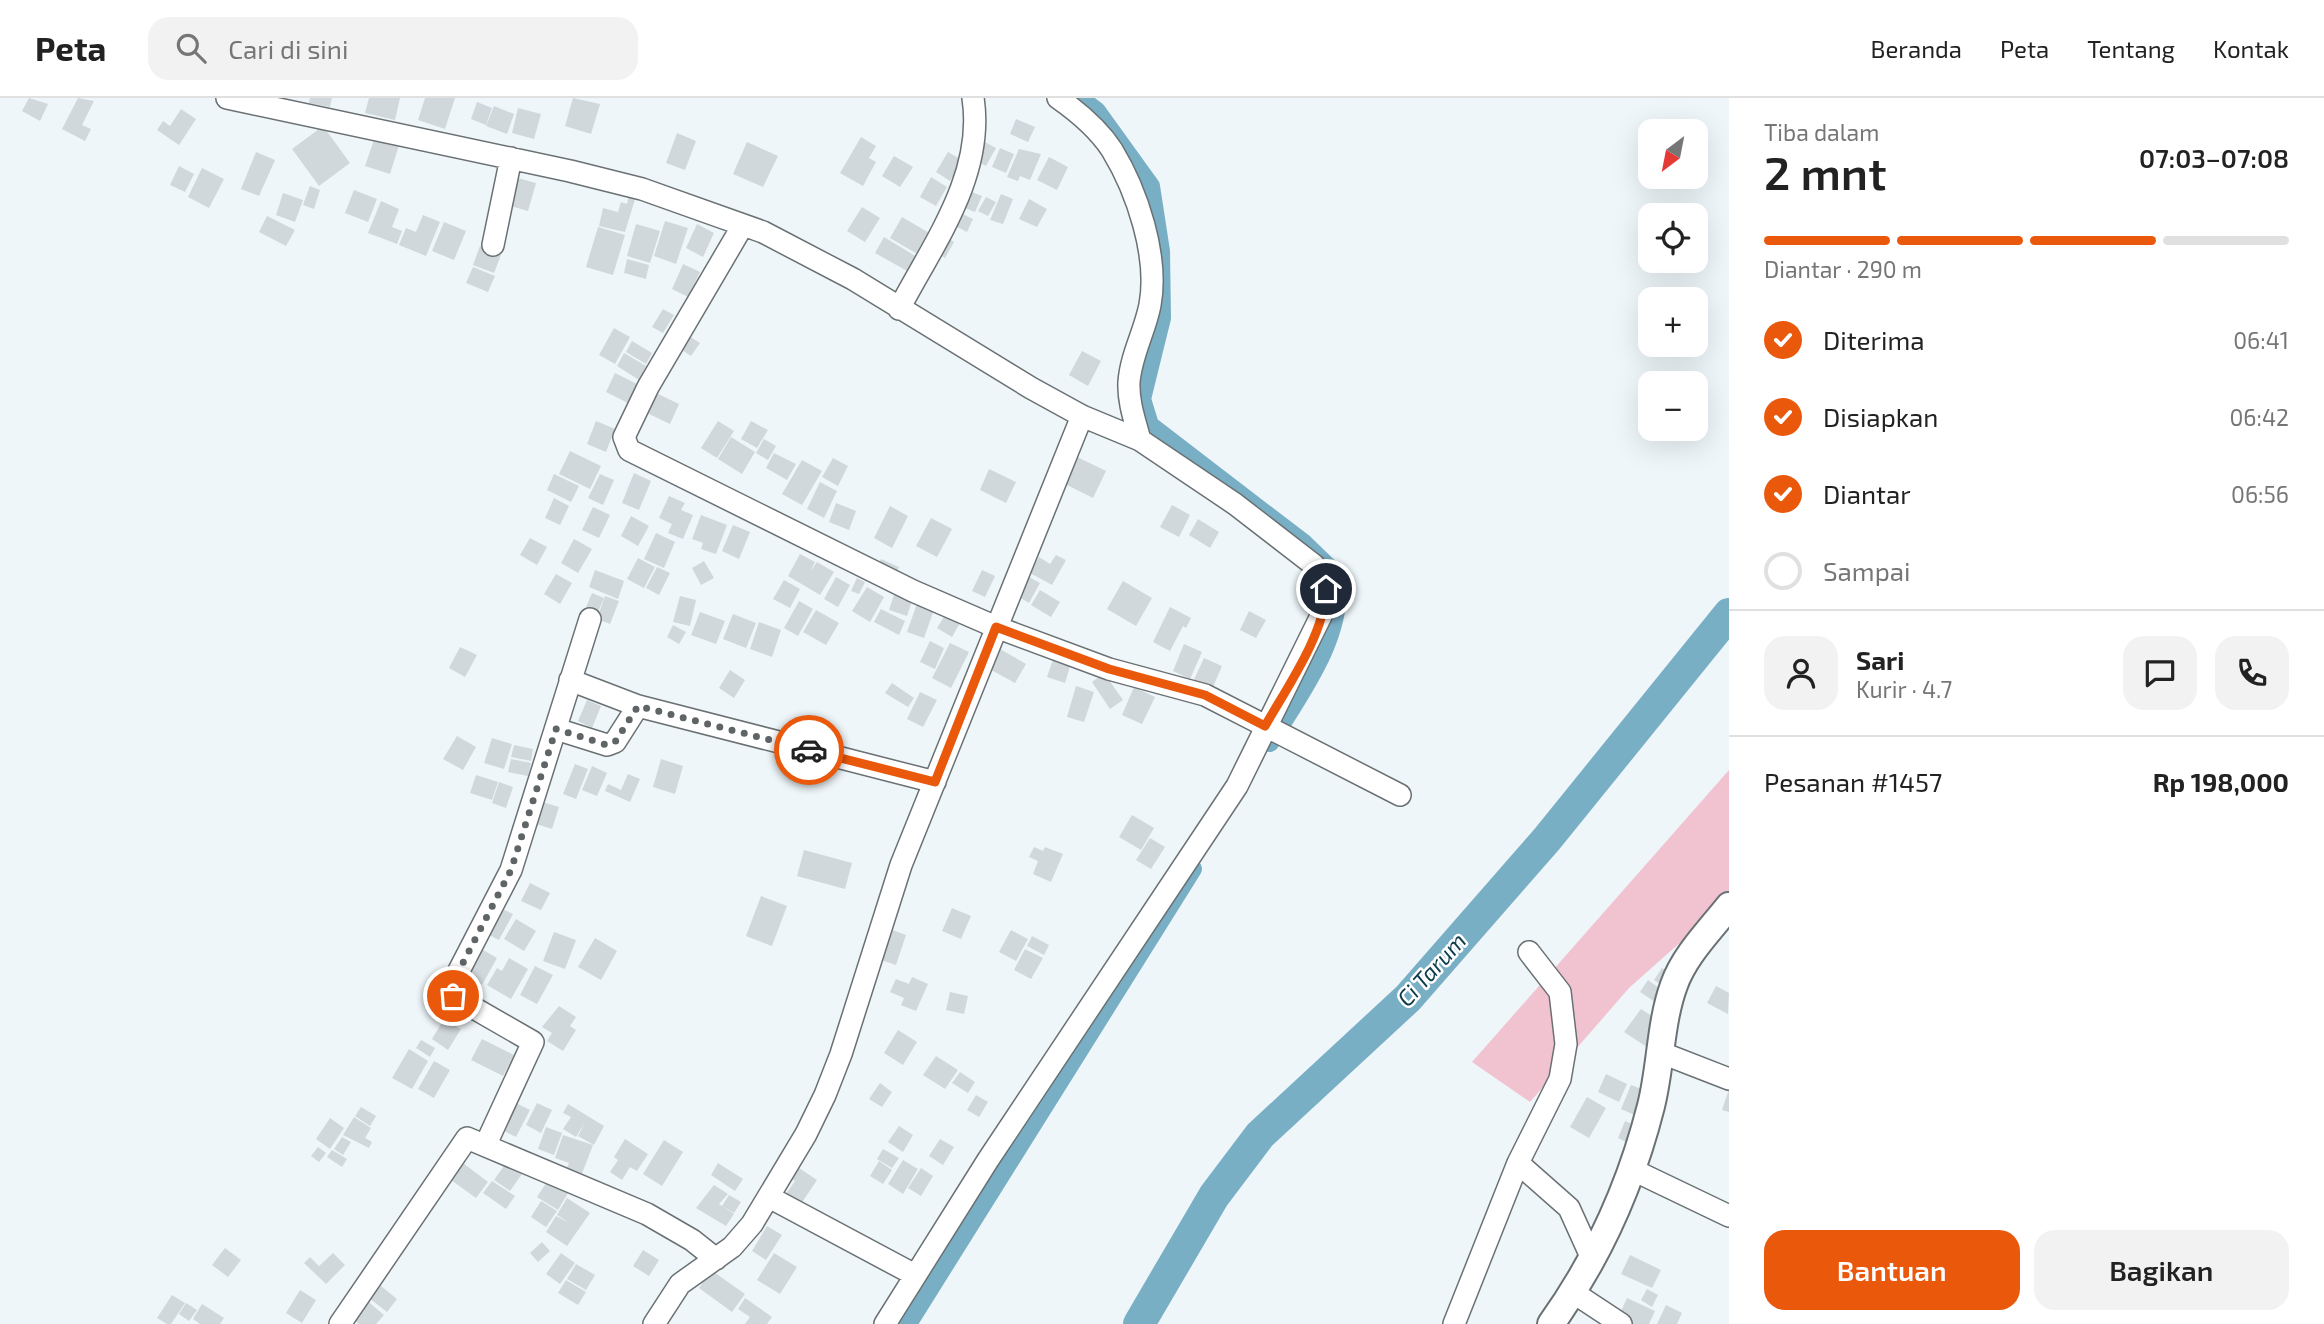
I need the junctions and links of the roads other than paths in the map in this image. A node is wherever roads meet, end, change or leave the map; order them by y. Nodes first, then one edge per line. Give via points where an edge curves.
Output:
1 (227, 98) edge
2 (973, 98) edge
3 (1058, 98) edge
4 (511, 158) junction
5 (743, 225) junction
6 (493, 246) dead end
7 (899, 309) junction
8 (1082, 416) junction
9 (1140, 440) junction
10 (590, 619) dead end
11 (996, 627) junction
12 (570, 680) junction
13 (638, 706) junction
14 (1265, 726) junction
15 (556, 729) junction
16 (935, 782) junction
17 (1400, 795) dead end
18 (1729, 906) edge
19 (1529, 952) dead end
20 (1661, 1054) junction
21 (1729, 1079) edge
22 (486, 1144) junction
23 (1518, 1163) junction
24 (1631, 1169) junction
25 (769, 1197) junction
26 (1729, 1216) edge
27 (716, 1259) junction
28 (1592, 1261) junction
29 (915, 1275) junction
30 (1574, 1293) junction
31 (340, 1324) edge
32 (654, 1324) edge
33 (886, 1324) edge
34 (1454, 1324) edge
35 (1552, 1324) edge
36 (1621, 1324) edge

1 - 4 street
2 - 7 street via 973,153 963,185
3 - 9 street via 1111,150 1142,227 1151,276 1150,303 1129,388
4 - 5 street via 642,189
4 - 6 street
5 - 7 street via 808,254
5 - 11 street via 648,387 624,437 625,446 800,537
7 - 8 street
8 - 9 street
8 - 11 street
9 - 14 street via 1235,504 1314,565 1322,578 1326,600 1315,632
10 - 12 street
11 - 14 street via 1109,669 1205,695
11 - 16 street
12 - 13 street
12 - 15 street
13 - 15 street via 615,742 607,745
13 - 16 street
14 - 17 street
14 - 29 street via 1237,786
15 - 22 street via 511,870 450,988 453,996 533,1042
16 - 25 street via 889,898 825,1096
18 - 20 main road via 1674,985
19 - 23 street via 1560,992 1566,1044 1560,1079
20 - 21 street
20 - 24 main road
22 - 27 street via 648,1214
22 - 31 street via 472,1138 464,1142
23 - 28 street via 1569,1208
23 - 34 street
24 - 26 street
24 - 28 main road
25 - 27 street via 741,1239
25 - 29 street
27 - 32 street via 680,1284
28 - 30 main road
29 - 33 street
30 - 35 main road
30 - 36 street

